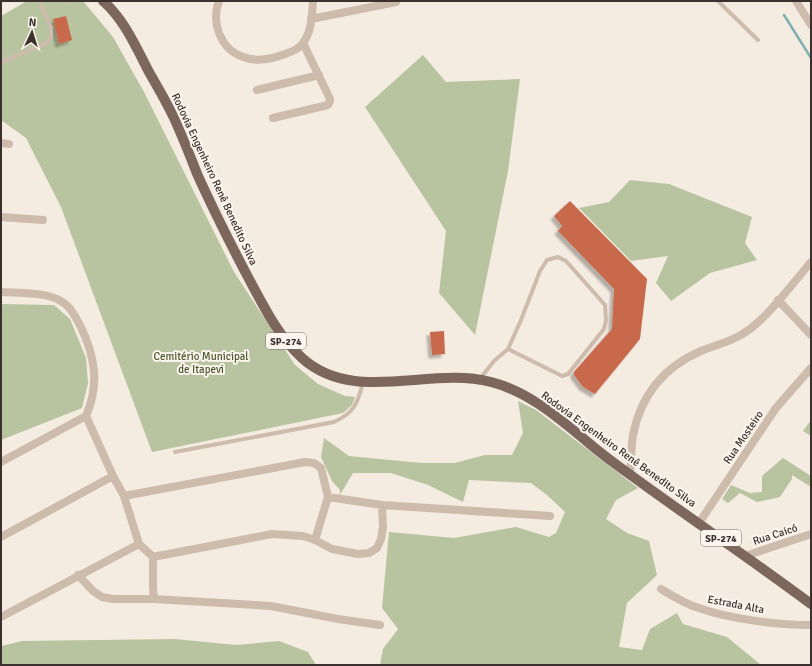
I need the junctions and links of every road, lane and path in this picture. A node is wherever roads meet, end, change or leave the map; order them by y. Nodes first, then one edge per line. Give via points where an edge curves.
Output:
1 (40, 1) edge
2 (219, 1) edge
3 (313, 1) edge
4 (718, 1) edge
5 (796, 1) edge
6 (107, 2) edge
7 (396, 2) edge
8 (311, 19) junction
9 (811, 25) edge
10 (758, 40) dead end
11 (303, 43) junction
12 (1, 62) edge
13 (318, 75) junction
14 (257, 90) dead end
15 (274, 118) dead end
16 (1, 217) edge
17 (43, 220) dead end
18 (811, 262) edge
19 (1, 292) edge
20 (778, 300) junction
21 (811, 335) edge
22 (508, 349) junction
23 (811, 368) edge
24 (479, 380) junction
25 (363, 382) junction
26 (86, 416) junction
27 (175, 452) dead end
28 (1, 462) edge
29 (630, 475) junction
30 (113, 476) junction
31 (124, 496) junction
32 (328, 497) junction
33 (382, 505) junction
34 (550, 516) dead end
35 (699, 523) junction
36 (811, 534) edge
37 (1, 537) edge
38 (315, 540) junction
39 (139, 544) junction
40 (746, 556) junction
41 (153, 557) junction
42 (78, 575) junction
43 (661, 589) dead end
44 (154, 599) junction
45 (811, 604) edge
46 (1, 617) edge
47 (380, 625) dead end
48 (811, 625) edge

1 - 12 lane via 51,28 48,42
2 - 11 street via 216,16 221,39 237,55 256,60 279,57
3 - 8 street
4 - 10 lane
5 - 9 street
6 - 25 main road, Rodovia Engenheiro Renê Benedito Silva / SP-274 via 122,22 173,115 226,236 278,331 313,367 328,375
7 - 8 street
8 - 11 street
11 - 13 street
13 - 14 street
13 - 15 street via 330,99 328,105
16 - 17 street
18 - 20 street
19 - 26 street via 35,294 61,300 76,316 91,352 94,367 94,389
20 - 21 street
20 - 29 street via 743,334 680,361 652,388 636,423
22 - 22 lane via 540,270 548,260 558,257 566,261 605,305 604,329 568,374 562,376
22 - 24 lane via 494,361
23 - 35 street, Rua Mosteiro via 776,408
24 - 25 main road, Rodovia Engenheiro Renê Benedito Silva / SP-274 via 446,378
24 - 29 main road, Rodovia Engenheiro Renê Benedito Silva / SP-274 via 510,388 533,400 557,416
25 - 27 lane via 354,408 334,422
26 - 28 street
26 - 30 street
29 - 35 main road, Rodovia Engenheiro Renê Benedito Silva / SP-274
30 - 31 street
30 - 37 street
31 - 32 street via 305,462 314,463 321,468
31 - 39 street
32 - 33 street
32 - 38 street
33 - 34 street
33 - 38 street via 381,539 378,548 369,553 358,554 332,549
35 - 40 main road, Rodovia Engenheiro Renê Benedito Silva / SP-274
36 - 40 street, Rua Caicó
38 - 41 street via 303,536 272,534
39 - 41 street
39 - 42 street
40 - 45 main road, Rodovia Engenheiro Renê Benedito Silva / SP-274
41 - 44 street
42 - 44 street via 102,597 113,600
42 - 46 street
43 - 48 street, Estrada Alta via 698,608 715,613
44 - 47 street via 271,606

